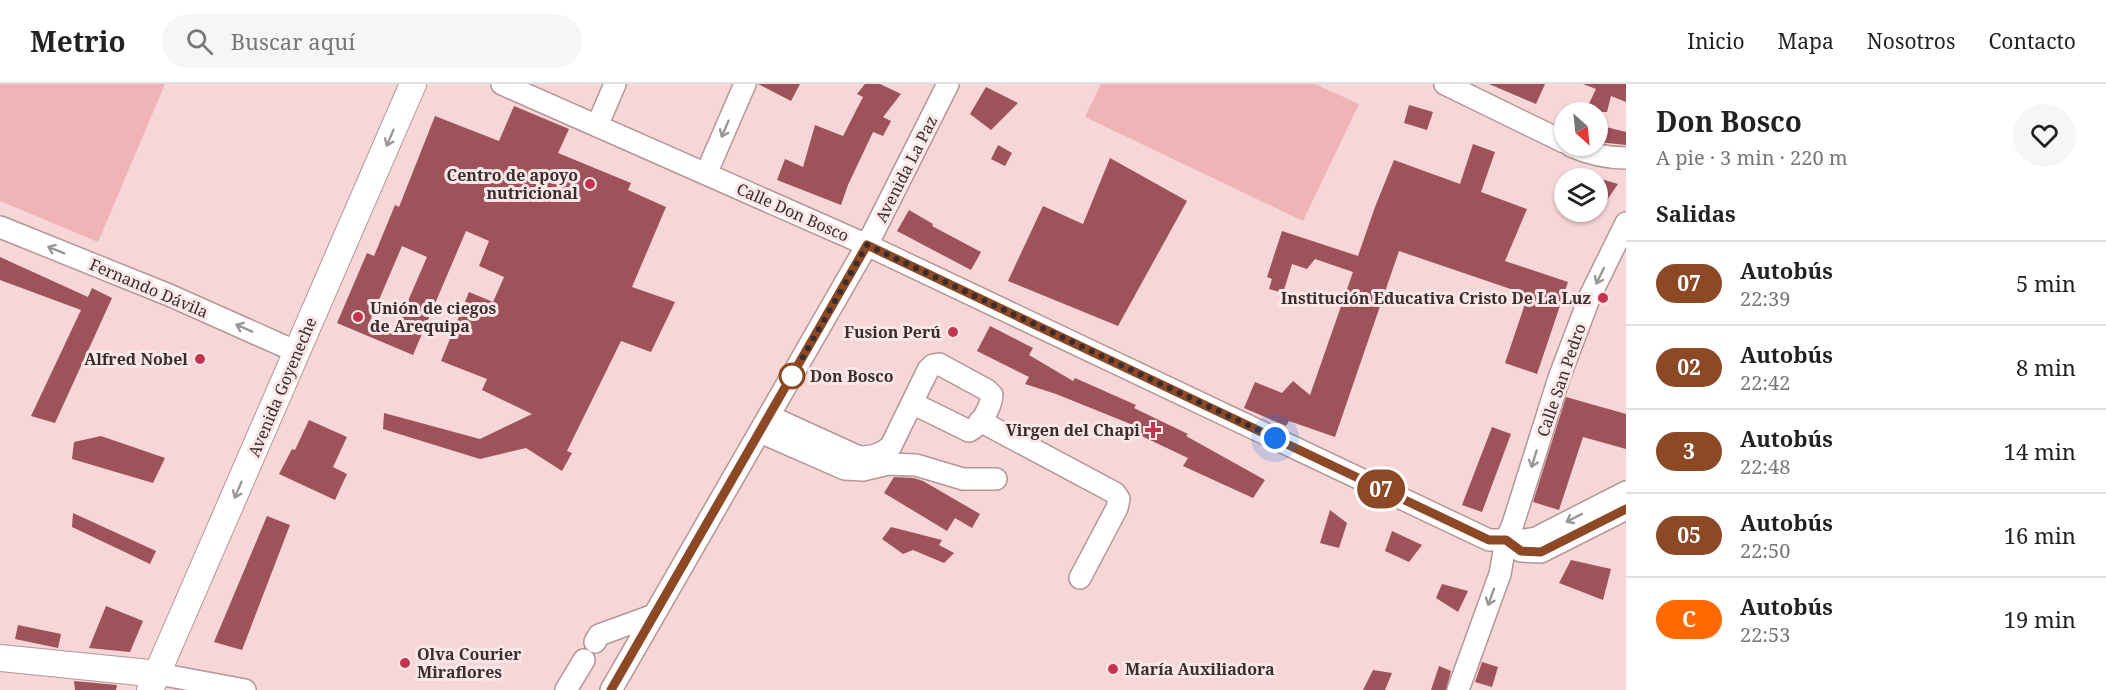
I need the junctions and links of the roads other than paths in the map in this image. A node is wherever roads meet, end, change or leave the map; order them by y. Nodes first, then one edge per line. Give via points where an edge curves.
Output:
1 (413, 84) edge
2 (502, 84) edge
3 (615, 84) edge
4 (745, 84) edge
5 (948, 84) edge
6 (1445, 84) edge
7 (597, 126) junction
8 (1554, 137) edge
9 (1601, 156) edge
10 (1626, 158) edge
11 (706, 174) junction
12 (1626, 224) edge
13 (0, 227) edge
14 (867, 245) junction
15 (297, 352) junction
16 (912, 403) junction
17 (980, 421) junction
18 (764, 424) junction
19 (996, 479) dead end
20 (1626, 492) edge
21 (1626, 509) edge
22 (1506, 540) junction
23 (1080, 578) dead end
24 (654, 615) junction
25 (595, 642) dead end
26 (0, 658) edge
27 (154, 682) edge
28 (245, 690) edge
29 (611, 690) edge
30 (1458, 690) edge

1 -> 15 main road, Avenida Goyeneche
2 - 7 street, Calle Don Bosco
3 - 7 street
4 -> 11 street
5 - 14 street, Avenida La Paz
6 - 8 street
7 - 11 street, Calle Don Bosco
9 - 10 street
11 - 14 street, Calle Don Bosco
12 -> 22 street, Calle San Pedro via 1590,296
15 -> 13 street, Fernando Dávila
14 - 18 street, Avenida La Paz
14 - 22 street, Calle Don Bosco via 1489,540
15 -> 27 main road, Avenida Goyeneche
16 - 17 street via 969,432
16 - 17 street via 928,370 939,363 992,395
16 - 18 street via 891,446 871,457 859,457
17 - 23 street via 1119,499
18 - 19 street via 845,470 916,465 963,479
18 - 24 street, Avenida La Paz
20 -> 22 street via 1536,538
21 - 22 street via 1541,552 1521,551
22 -> 30 street, Calle San Pedro via 1500,574
24 - 25 street via 599,634
24 - 29 street, Avenida La Paz
26 - 27 main road
27 - 28 street

